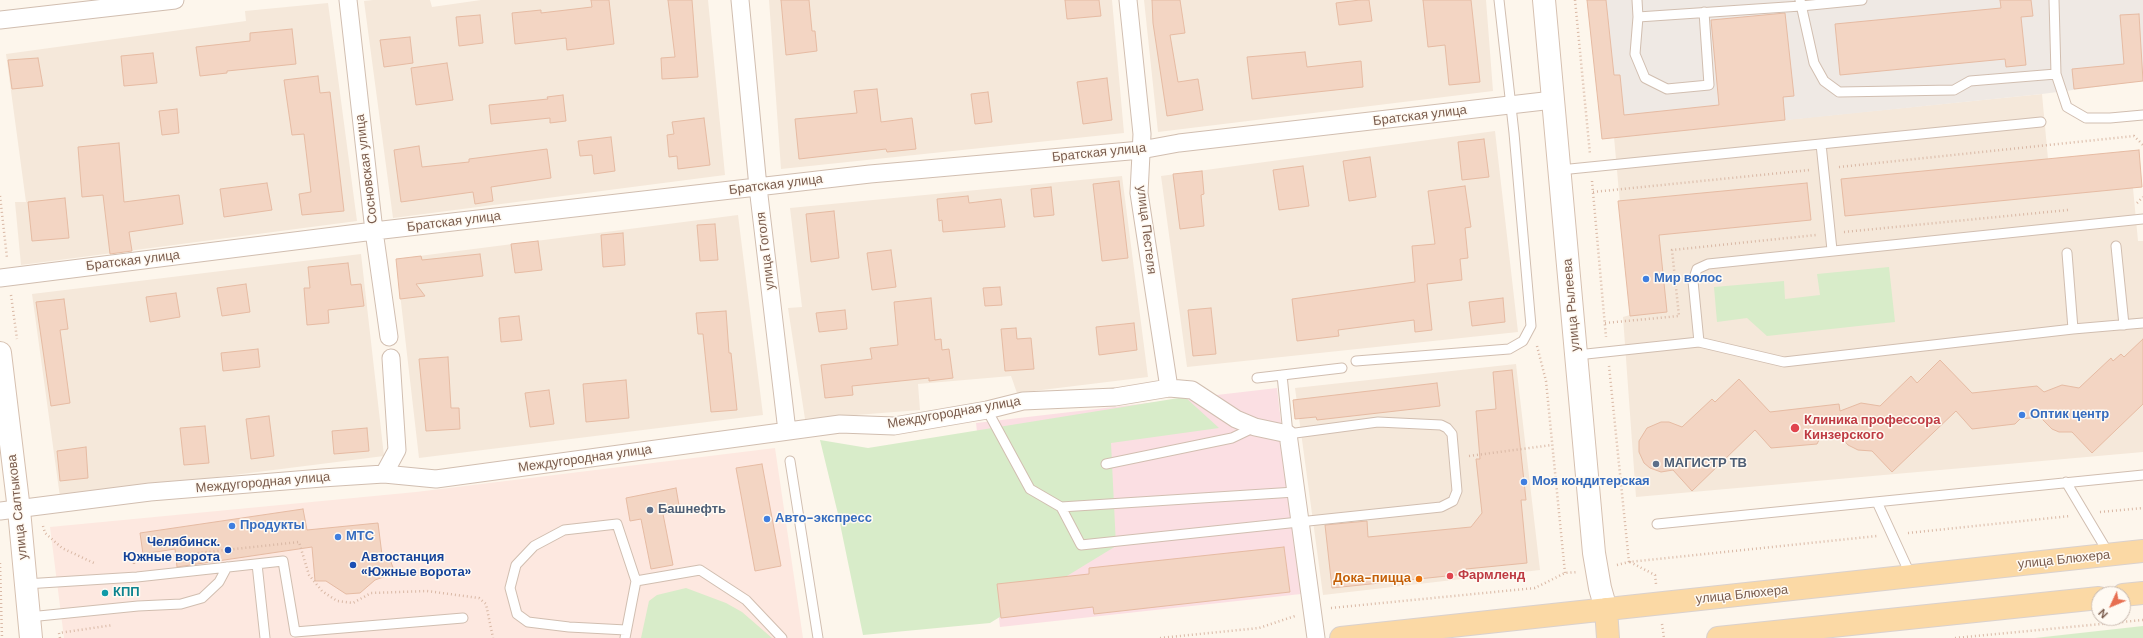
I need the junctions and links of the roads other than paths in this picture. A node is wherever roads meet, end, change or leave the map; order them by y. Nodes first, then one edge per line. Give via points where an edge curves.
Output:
1 (175, 0) edge
2 (348, 0) edge
3 (740, 0) edge
4 (1128, 0) edge
5 (1499, 0) edge
6 (1544, 0) edge
7 (1637, 0) edge
8 (1862, 0) edge
9 (2054, 0) edge
10 (1800, 3) edge
11 (1704, 12) junction
12 (1638, 17) junction
13 (0, 20) edge
14 (2056, 74) junction
15 (1554, 100) junction
16 (1511, 105) junction
17 (2143, 115) edge
18 (2041, 122) dead end
19 (1821, 144) junction
20 (1141, 150) junction
21 (1560, 170) junction
22 (758, 187) junction
23 (2143, 219) edge
24 (374, 231) junction
25 (2116, 246) dead end
26 (1832, 250) junction
27 (2067, 253) dead end
28 (5, 277) edge
29 (2143, 323) edge
30 (2124, 325) junction
31 (2073, 329) junction
32 (389, 337) dead end
33 (1699, 342) junction
34 (9, 349) edge
35 (1577, 355) junction
36 (391, 358) dead end
37 (1356, 361) dead end
38 (1342, 368) dead end
39 (1282, 375) junction
40 (1257, 378) dead end
41 (1169, 388) junction
42 (987, 410) junction
43 (1255, 427) junction
44 (787, 431) junction
45 (1288, 434) junction
46 (790, 461) dead end
47 (1106, 464) dead end
48 (384, 474) junction
49 (2143, 475) edge
50 (2066, 482) junction
51 (1295, 492) junction
52 (1877, 502) junction
53 (1061, 507) junction
54 (19, 510) edge
55 (1299, 521) junction
56 (1656, 524) dead end
57 (2143, 551) edge
58 (2109, 555) junction
59 (256, 564) junction
60 (227, 567) junction
61 (1912, 577) junction
62 (636, 581) junction
63 (25, 584) junction
64 (2143, 593) edge
65 (2131, 594) edge
66 (2091, 599) edge
67 (1606, 609) junction
68 (463, 618) dead end
69 (30, 628) edge
70 (625, 634) edge
71 (1791, 634) edge
72 (266, 638) edge
73 (782, 638) edge
74 (818, 638) edge
75 (1316, 638) edge
76 (1341, 638) edge
77 (1608, 638) edge
78 (1718, 638) edge

1 - 13 street
2 - 24 street, Сосновская улица
3 - 22 street, улица Гоголя
4 - 20 street, улица Пестеля via 1142,134
5 - 16 lane
6 - 15 street, улица Рылеева
7 - 12 lane
8 - 10 lane
9 - 14 lane
10 - 11 lane
10 - 14 lane via 1814,63 1824,82 1839,92 1954,90 1970,81
11 - 12 lane
11 - 12 lane via 1709,85 1667,89 1645,78 1635,54
14 - 17 lane via 2067,108 2086,118
15 - 16 street, Братская улица
15 - 21 street, улица Рылеева
16 - 20 street, Братская улица
16 - 37 lane via 1531,326 1523,341 1509,349
18 - 19 lane
19 - 21 lane
19 - 26 lane
20 - 22 street, Братская улица via 870,174
20 - 41 street, улица Пестеля via 1139,193
21 - 35 street, улица Рылеева
22 - 24 street, Братская улица
22 - 44 street, улица Гоголя
23 - 26 lane
24 - 28 street, Братская улица
24 - 32 street, Сосновская улица
25 - 30 lane
26 - 33 lane via 1708,264 1697,269 1693,281
27 - 31 lane
29 - 30 lane
30 - 31 lane
31 - 33 lane via 1784,362
33 - 35 lane
34 - 54 street, улица Салтыкова
35 - 67 street, улица Рылеева via 1597,570
36 - 48 street via 397,450
38 - 39 lane
39 - 40 lane
39 - 45 lane
41 - 42 street, Междугородная улица via 1115,397 1023,401
41 - 43 street, Междугородная улица via 1192,390 1236,419
42 - 44 street, Междугородная улица via 894,426 840,424
42 - 53 lane via 1030,489
43 - 45 street, Междугородная улица
43 - 47 lane via 1232,438
44 - 48 street, Междугородная улица via 436,479
45 - 51 street
45 - 55 lane via 1378,422 1441,425 1452,434 1457,491 1453,501 1441,507
46 - 74 lane
48 - 54 street, Междугородная улица via 150,492
49 - 50 lane
50 - 52 lane
50 - 58 lane
51 - 53 lane
51 - 55 street
52 - 56 lane
52 - 61 lane
53 - 55 lane via 1081,545
54 - 63 street, улица Салтыкова
55 - 75 street
57 - 58 main road, улица Блюхера
58 - 61 main road, улица Блюхера
59 - 60 lane
59 - 68 lane via 283,561 296,632
59 - 72 lane
60 - 63 lane via 137,577
60 - 69 lane via 219,582 202,598 181,604 138,606
61 - 67 main road, улица Блюхера
62 - 70 lane
62 - 70 lane via 616,524 564,530 534,546 516,565 510,588 517,614 528,622
62 - 73 lane via 700,570 746,600
63 - 69 street, улица Салтыкова
64 - 65 main road
66 - 71 main road
67 - 76 main road, улица Блюхера
67 - 77 main road
71 - 78 main road

